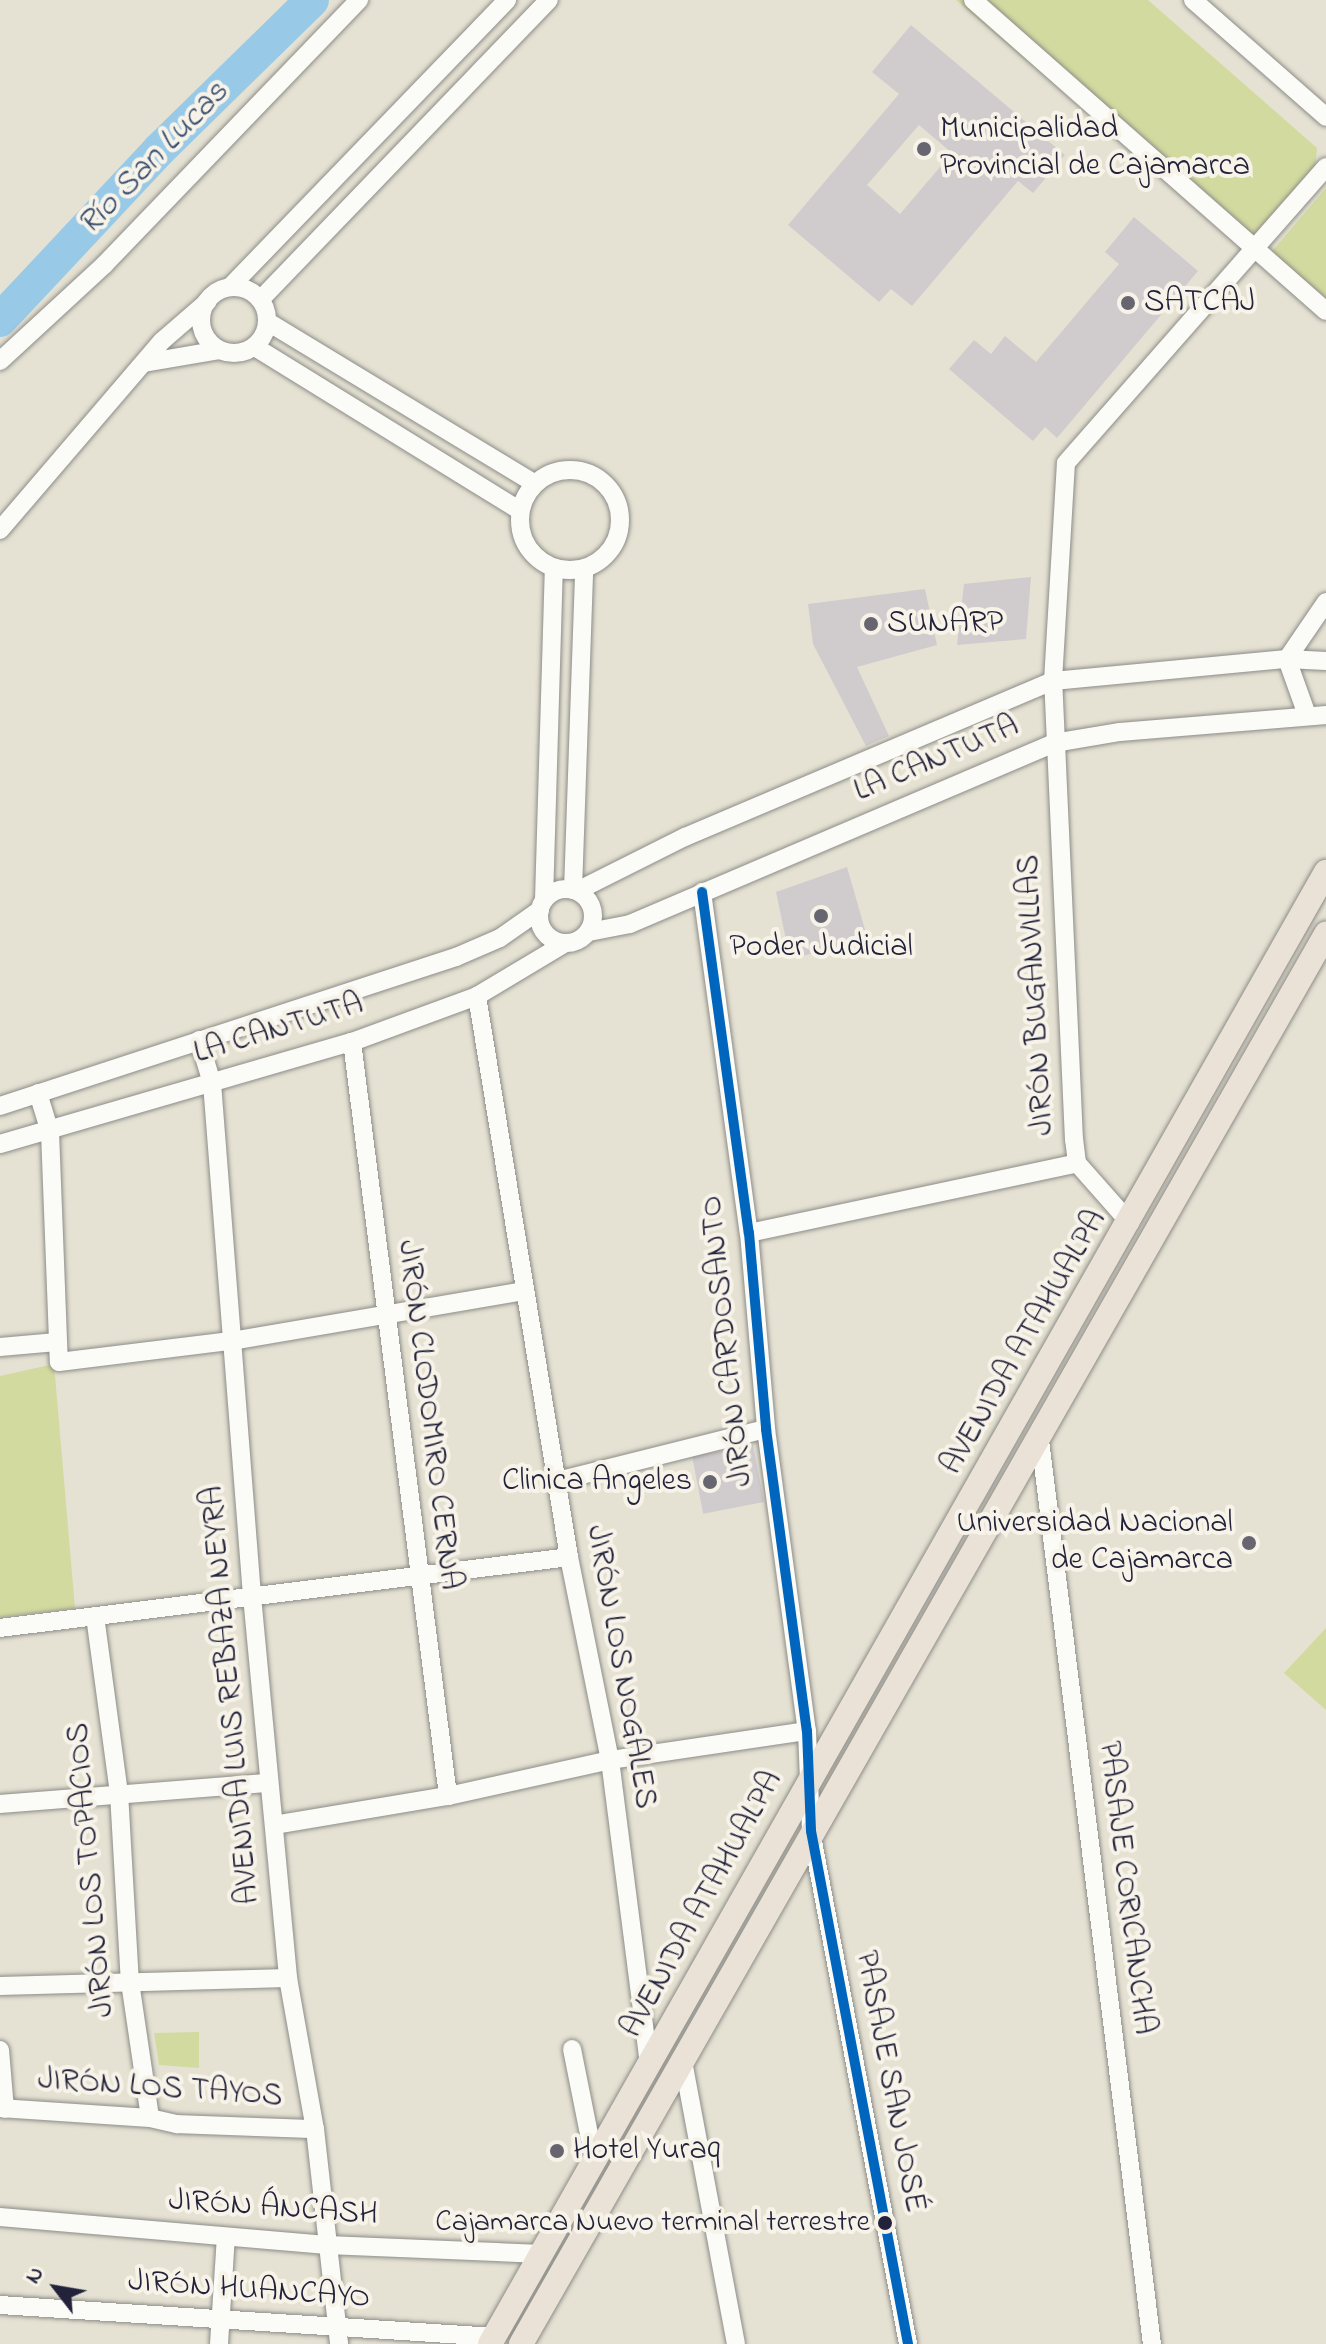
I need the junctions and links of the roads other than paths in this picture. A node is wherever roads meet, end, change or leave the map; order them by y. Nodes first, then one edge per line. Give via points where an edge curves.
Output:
1 (359, 0) edge
2 (507, 0) edge
3 (549, 0) edge
4 (973, 0) edge
5 (1193, 0) edge
6 (1326, 117) edge
7 (1326, 167) edge
8 (1254, 253) junction
9 (230, 287) junction
10 (261, 299) junction
11 (207, 302) junction
12 (1326, 311) edge
13 (268, 322) junction
14 (255, 347) junction
15 (219, 350) junction
16 (0, 361) edge
17 (144, 363) junction
18 (535, 484) junction
19 (521, 511) junction
20 (0, 530) edge
21 (554, 568) junction
22 (584, 569) junction
23 (1326, 602) edge
24 (1287, 659) junction
25 (1326, 661) edge
26 (1053, 681) junction
27 (1317, 715) edge
28 (1054, 743) junction
29 (1326, 872) edge
30 (575, 891) junction
31 (702, 892) junction
32 (542, 905) junction
33 (589, 932) junction
34 (1326, 934) edge
35 (564, 944) junction
36 (477, 996) junction
37 (199, 1040) junction
38 (352, 1042) junction
39 (212, 1083) junction
40 (38, 1093) junction
41 (0, 1106) edge
42 (50, 1132) junction
43 (0, 1144) edge
44 (1077, 1163) junction
45 (1130, 1223) junction
46 (749, 1233) junction
47 (525, 1291) junction
48 (385, 1314) junction
49 (231, 1341) junction
50 (57, 1342) junction
51 (0, 1347) edge
52 (766, 1429) junction
53 (1040, 1440) junction
54 (557, 1481) junction
55 (569, 1557) junction
56 (418, 1575) junction
57 (252, 1596) junction
58 (95, 1616) junction
59 (0, 1628) edge
60 (807, 1731) junction
61 (610, 1760) junction
62 (269, 1783) junction
63 (808, 1784) junction
64 (119, 1793) junction
65 (448, 1796) junction
66 (0, 1804) edge
67 (274, 1825) junction
68 (811, 1831) junction
69 (288, 1978) junction
70 (130, 1982) junction
71 (0, 1986) edge
72 (572, 2049) dead end
73 (0, 2050) edge
74 (683, 2061) junction
75 (649, 2066) junction
76 (3, 2108) edge
77 (150, 2118) junction
78 (315, 2129) junction
79 (595, 2164) junction
80 (0, 2217) edge
81 (226, 2237) junction
82 (327, 2245) junction
83 (542, 2254) junction
84 (0, 2305) edge
85 (222, 2319) junction
86 (339, 2335) edge
87 (492, 2340) edge
88 (219, 2344) edge
89 (521, 2344) edge
90 (736, 2344) edge
91 (908, 2344) edge
92 (1152, 2344) edge

1 - 16 street via 104,265
2 - 9 street
3 - 10 street
4 - 8 street
5 - 6 street
7 - 8 street, JIRÓN BUGANVILLAS
8 - 12 street
8 - 26 street, JIRÓN BUGANVILLAS via 1066,463
9 - 10 street via 247,289
9 - 11 street
10 - 13 street
11 - 15 street via 202,328
11 - 17 street
13 - 14 street
13 - 18 street
14 - 15 street via 237,353
14 - 19 street
15 - 17 street
17 - 20 street
18 - 19 street
18 - 22 street via 552,473 572,470 595,476 612,492 621,514 618,538 605,557
19 - 21 street via 527,546
21 - 22 street
21 - 32 street
22 - 30 street
23 - 24 street
24 - 25 street, LA CANTUTA
24 - 26 street, LA CANTUTA
24 - 27 street
26 - 28 street, JIRÓN BUGANVILLAS
26 - 30 street, LA CANTUTA via 685,837
27 - 28 street, LA CANTUTA
28 - 31 street, LA CANTUTA
28 - 44 street, JIRÓN BUGANVILLAS
29 - 45 main road, AVENIDA ATAHUALPA
30 - 32 street, LA CANTUTA via 554,892
30 - 33 street via 594,913
31 - 33 street, LA CANTUTA via 630,924
31 - 46 street, JIRÓN CARDOSANTO
32 - 35 street via 547,936
32 - 37 street, LA CANTUTA via 500,938 456,957
33 - 35 street, LA CANTUTA
34 - 53 main road, AVENIDA ATAHUALPA
35 - 36 street, LA CANTUTA
36 - 38 street, LA CANTUTA
36 - 47 street, JIRÓN LOS NOGALES
37 - 39 street, AVENIDA LUIS REBAZA NEYRA
37 - 40 street, LA CANTUTA
38 - 39 street, LA CANTUTA
38 - 48 street, JIRÓN CLODOMIRO CERNA
39 - 42 street, LA CANTUTA
39 - 49 street, AVENIDA LUIS REBAZA NEYRA
40 - 41 street, LA CANTUTA
40 - 42 street
42 - 43 street, LA CANTUTA
42 - 50 street
44 - 45 street, JIRÓN BUGANVILLAS
44 - 46 street
45 - 63 main road, AVENIDA ATAHUALPA
46 - 52 street, JIRÓN CARDOSANTO
47 - 48 street
47 - 54 street, JIRÓN LOS NOGALES
48 - 49 street
48 - 56 street, JIRÓN CLODOMIRO CERNA
49 - 50 street via 59,1362
49 - 57 street, AVENIDA LUIS REBAZA NEYRA
50 - 51 street
52 - 54 street
52 - 60 street, JIRÓN CARDOSANTO
53 - 68 main road, AVENIDA ATAHUALPA
53 - 92 street, PASAJE CORICANCHA
54 - 55 street, JIRÓN LOS NOGALES
55 - 56 street
55 - 61 street, JIRÓN LOS NOGALES
56 - 57 street
56 - 65 street, JIRÓN CLODOMIRO CERNA
57 - 58 street
57 - 62 street, AVENIDA LUIS REBAZA NEYRA
58 - 59 street
58 - 64 street, JIRÓN LOS TOPACIOS
60 - 61 street
60 - 63 street, JIRÓN CARDOSANTO
61 - 65 street
61 - 75 street, JIRÓN LOS NOGALES
62 - 64 street
62 - 67 street, AVENIDA LUIS REBAZA NEYRA
63 - 68 street, PASAJE SAN JOSÉ
63 - 75 main road, AVENIDA ATAHUALPA
64 - 66 street
64 - 70 street, JIRÓN LOS TOPACIOS
65 - 67 street
67 - 69 street, AVENIDA LUIS REBAZA NEYRA
68 - 74 main road, AVENIDA ATAHUALPA
68 - 91 street, PASAJE SAN JOSÉ
69 - 70 street
69 - 78 street, AVENIDA LUIS REBAZA NEYRA
70 - 71 street
70 - 77 street, JIRÓN LOS TOPACIOS
72 - 79 street
73 - 76 street
74 - 89 main road, AVENIDA ATAHUALPA
74 - 90 street
75 - 79 main road, AVENIDA ATAHUALPA
76 - 77 street, JIRÓN LOS TAYOS
77 - 78 street, JIRÓN LOS TAYOS via 177,2124
78 - 82 street, AVENIDA LUIS REBAZA NEYRA
79 - 83 main road, AVENIDA ATAHUALPA
80 - 81 street, JIRÓN ÁNCASH
81 - 82 street, JIRÓN ÁNCASH
81 - 85 street
82 - 83 street, JIRÓN ÁNCASH
82 - 86 street, AVENIDA LUIS REBAZA NEYRA
83 - 87 main road, AVENIDA ATAHUALPA
84 - 85 street, JIRÓN HUANCAYO
85 - 86 street, JIRÓN HUANCAYO
85 - 88 street
86 - 87 street, JIRÓN HUANCAYO

